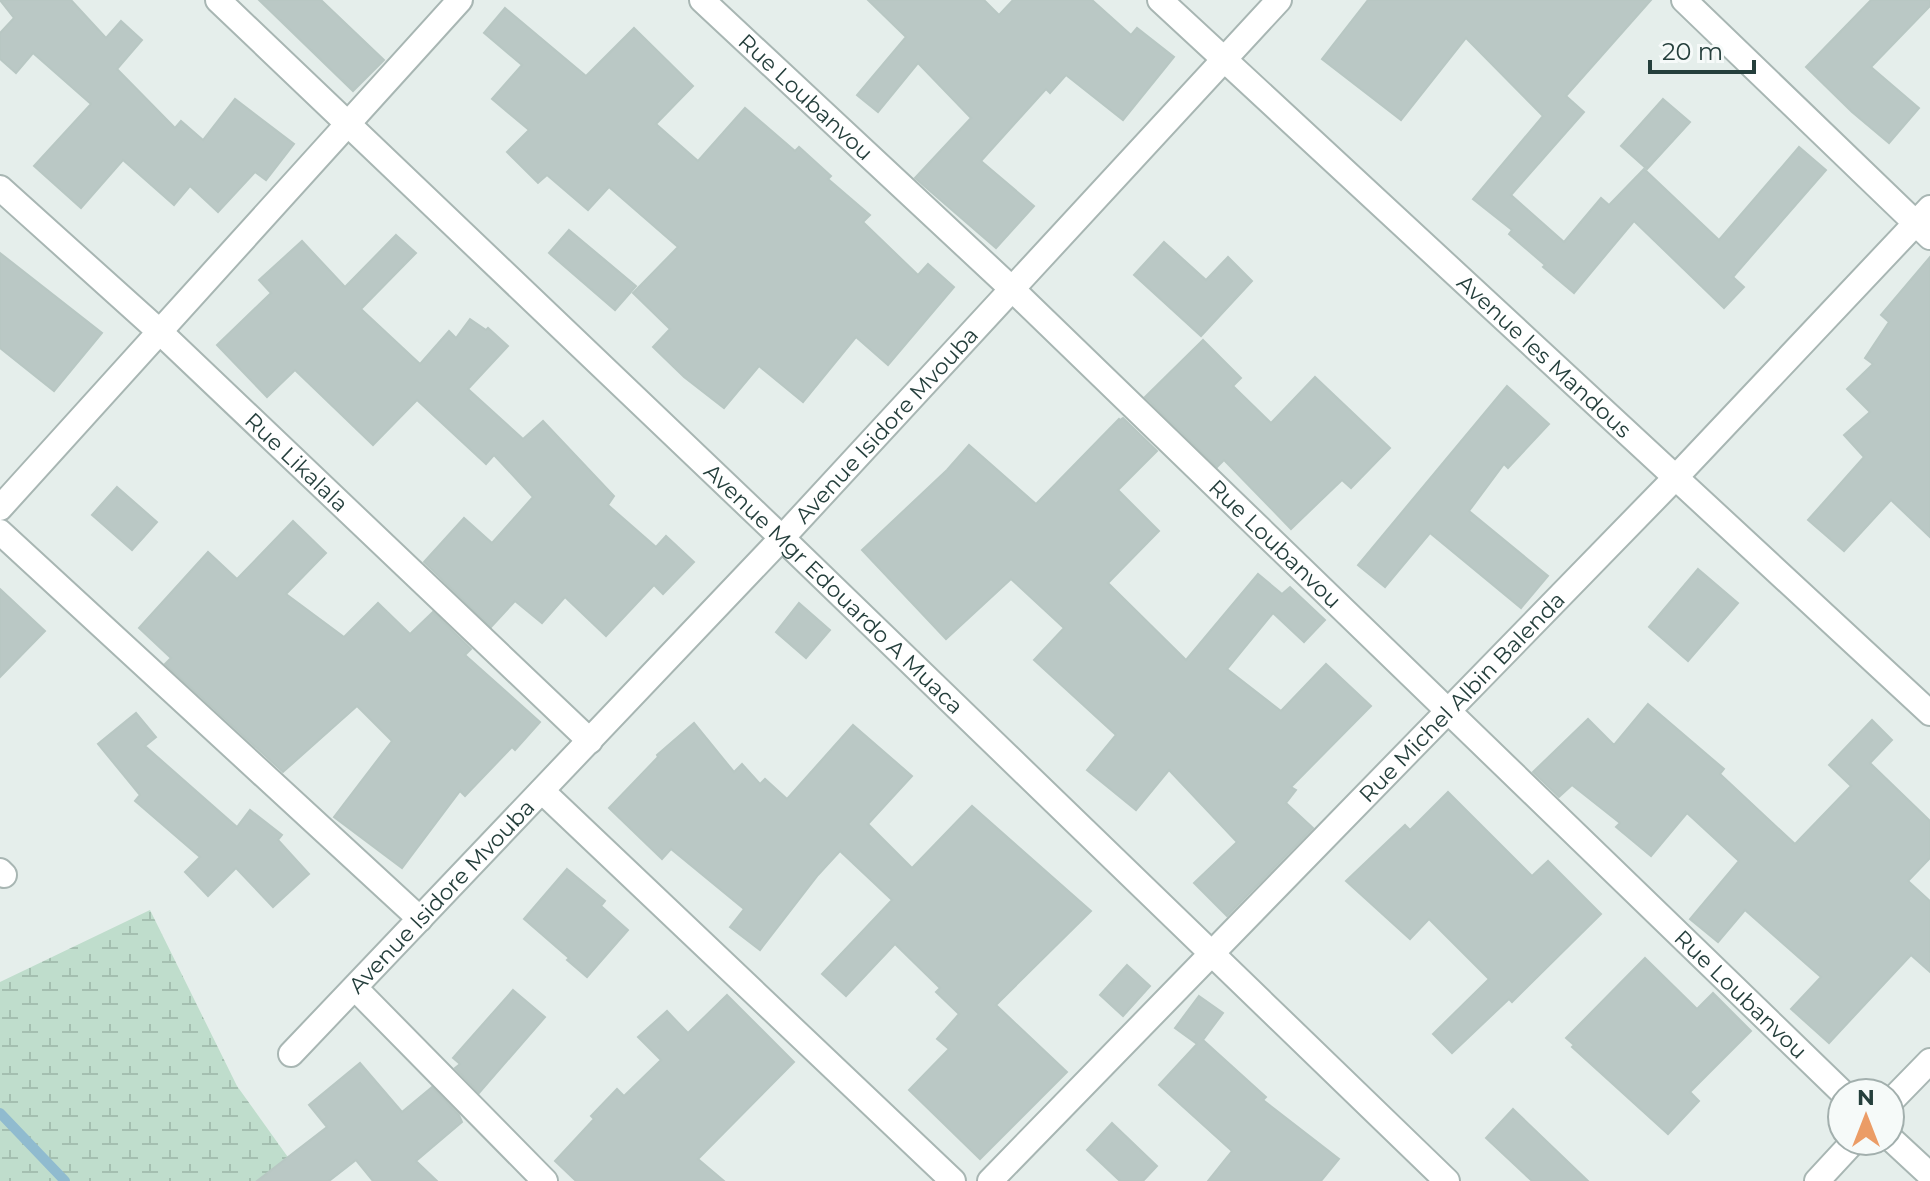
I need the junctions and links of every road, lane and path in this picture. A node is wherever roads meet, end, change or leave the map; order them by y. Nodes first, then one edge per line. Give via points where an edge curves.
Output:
1 (218, 0) edge
2 (460, 0) edge
3 (702, 0) edge
4 (1160, 0) edge
5 (1279, 0) edge
6 (1684, 0) edge
7 (1224, 59) junction
8 (347, 124) junction
9 (0, 188) edge
10 (1925, 223) edge
11 (1012, 289) junction
12 (160, 332) junction
13 (1676, 477) junction
14 (0, 508) edge
15 (0, 532) edge
16 (782, 538) junction
17 (1446, 710) junction
18 (1930, 713) edge
19 (590, 741) junction
20 (542, 791) junction
21 (420, 919) junction
22 (1210, 954) junction
23 (355, 988) junction
24 (291, 1054) dead end
25 (1930, 1061) edge
26 (1826, 1077) edge
27 (1906, 1086) edge
28 (1906, 1153) edge
29 (1839, 1157) edge
30 (1930, 1175) edge
31 (545, 1181) edge
32 (953, 1181) edge
33 (990, 1181) edge
34 (1447, 1181) edge
35 (1817, 1181) edge

1 - 8 street, Avenue Mgr Edouardo A Muaca
2 - 8 street
3 - 11 street, Rue Loubanvou
4 - 7 street, Avenue les Mandous
5 - 7 street, Avenue Isidore Mvouba
6 - 10 street
7 - 11 street, Avenue Isidore Mvouba
7 - 13 street, Avenue les Mandous
8 - 12 street
8 - 16 street, Avenue Mgr Edouardo A Muaca
9 - 12 street, Rue Likalala
10 - 13 street, Rue Michel Albin Balenda
11 - 16 street, Avenue Isidore Mvouba
11 - 17 street, Rue Loubanvou
12 - 14 street
12 - 19 street, Rue Likalala
13 - 17 street, Rue Michel Albin Balenda
13 - 18 street, Avenue les Mandous
15 - 21 street
16 - 19 street, Avenue Isidore Mvouba
16 - 22 street, Avenue Mgr Edouardo A Muaca
17 - 22 street, Rue Michel Albin Balenda
17 - 26 street, Rue Loubanvou
19 - 20 street, Avenue Isidore Mvouba
20 - 21 street, Avenue Isidore Mvouba
20 - 32 street
21 - 23 street, Avenue Isidore Mvouba
22 - 33 street, Rue Michel Albin Balenda
22 - 34 street, Avenue Mgr Edouardo A Muaca
23 - 24 street, Avenue Isidore Mvouba
23 - 31 street
25 - 27 street
28 - 30 street
29 - 35 street

